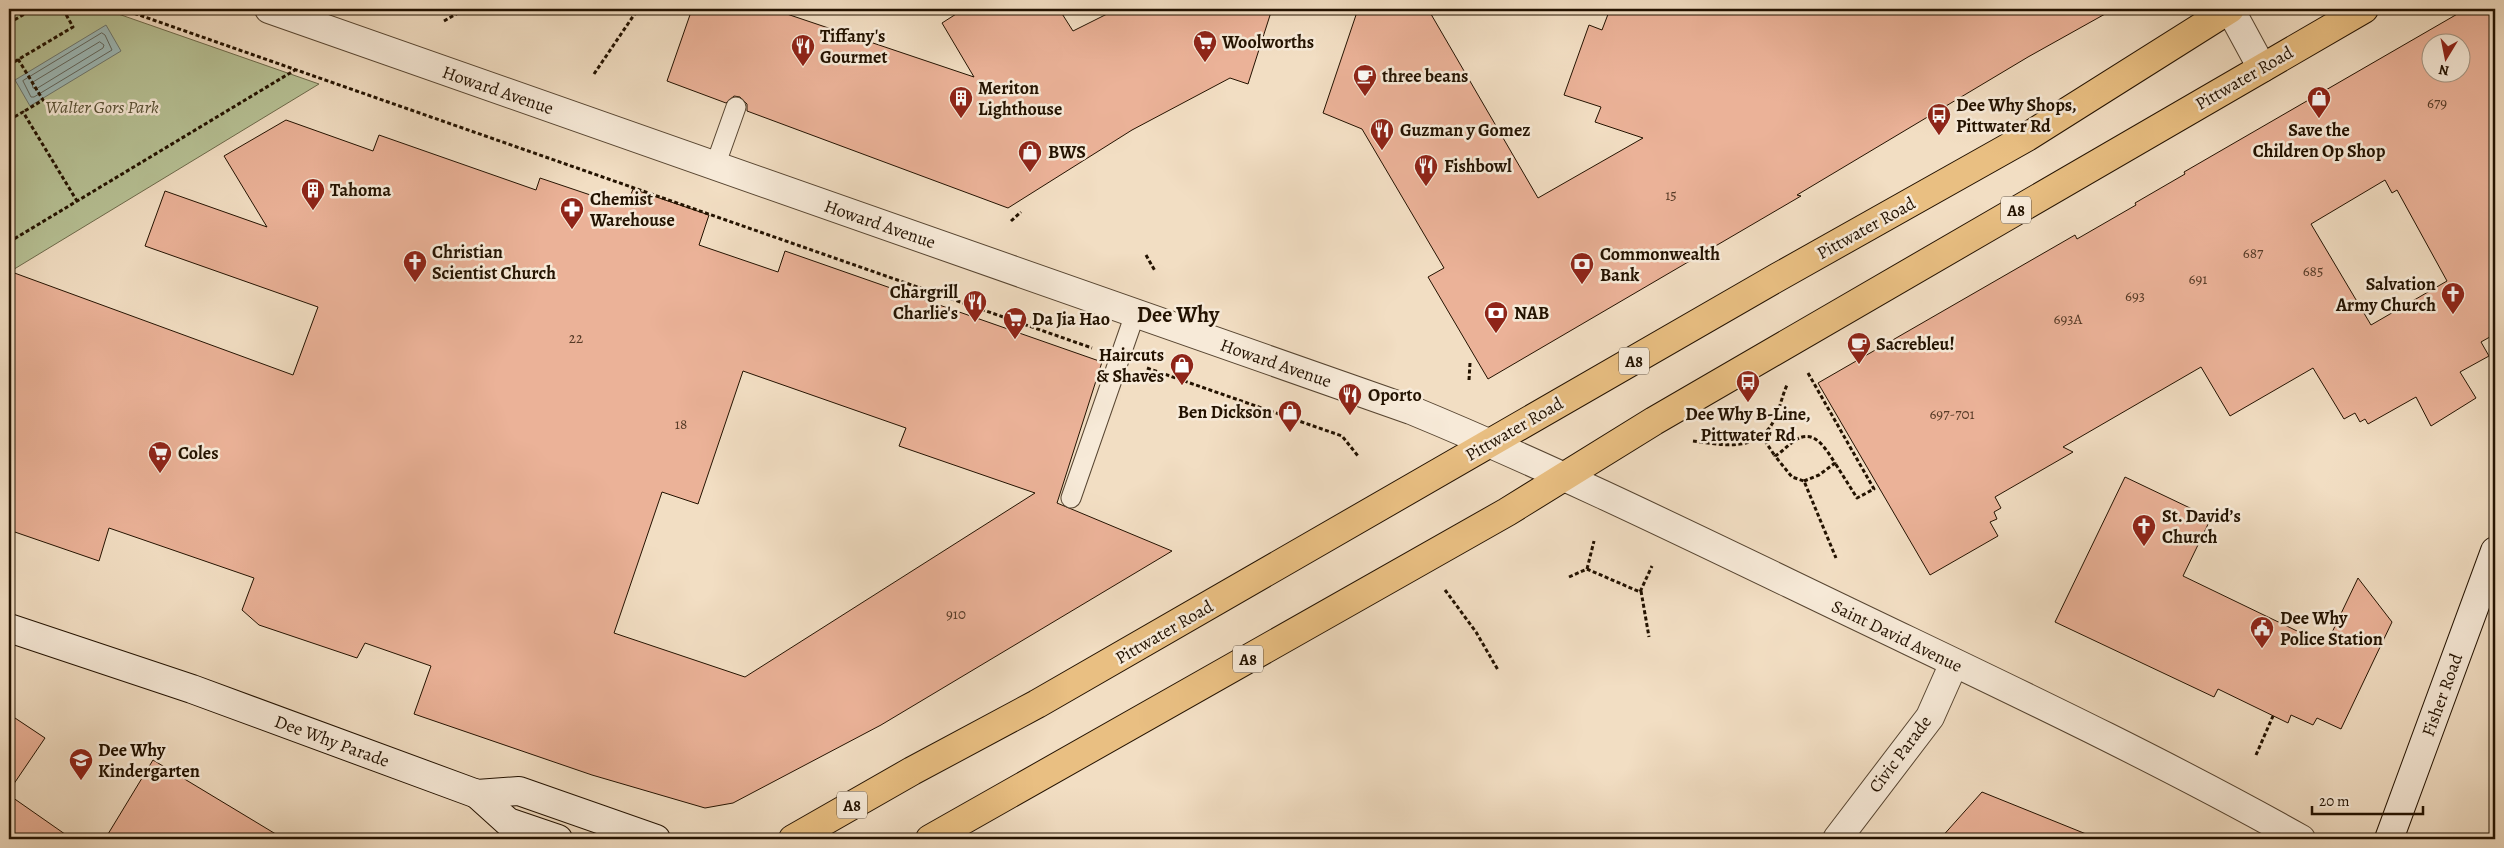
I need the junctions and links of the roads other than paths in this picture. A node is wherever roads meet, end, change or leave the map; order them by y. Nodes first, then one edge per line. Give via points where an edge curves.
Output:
1 (2230, 9) edge
2 (2364, 9) edge
3 (277, 10) edge
4 (2262, 68) junction
5 (736, 107) dead end
6 (715, 166) junction
7 (1135, 314) junction
8 (1489, 443) junction
9 (1565, 476) junction
10 (1071, 498) dead end
11 (2495, 551) edge
12 (9, 628) edge
13 (1954, 663) junction
14 (477, 794) junction
15 (939, 837) edge
16 (558, 839) edge
17 (656, 839) edge
18 (793, 839) edge
19 (1837, 839) edge
20 (2301, 839) edge
21 (2389, 839) edge

1 - 4 street
1 - 8 highway, Pittwater Road / A8 via 2027,137
2 - 4 highway, Pittwater Road / A8
3 - 6 street, Howard Avenue
4 - 9 highway, Pittwater Road / A8 via 1910,271
5 - 6 lane
6 - 7 street, Howard Avenue
7 - 8 street, Howard Avenue via 1411,410
7 - 10 lane
8 - 9 street, Saint David Avenue
8 - 18 highway, Pittwater Road / A8 via 1189,618
9 - 13 street, Saint David Avenue
9 - 15 highway, Pittwater Road / A8
11 - 21 street, Fisher Road
12 - 14 street, Dee Why Parade via 183,686
13 - 19 street, Civic Parade via 1930,718
13 - 20 street, Saint David Avenue via 2232,800
14 - 16 street via 508,822
14 - 17 street, Dee Why Parade via 519,790

